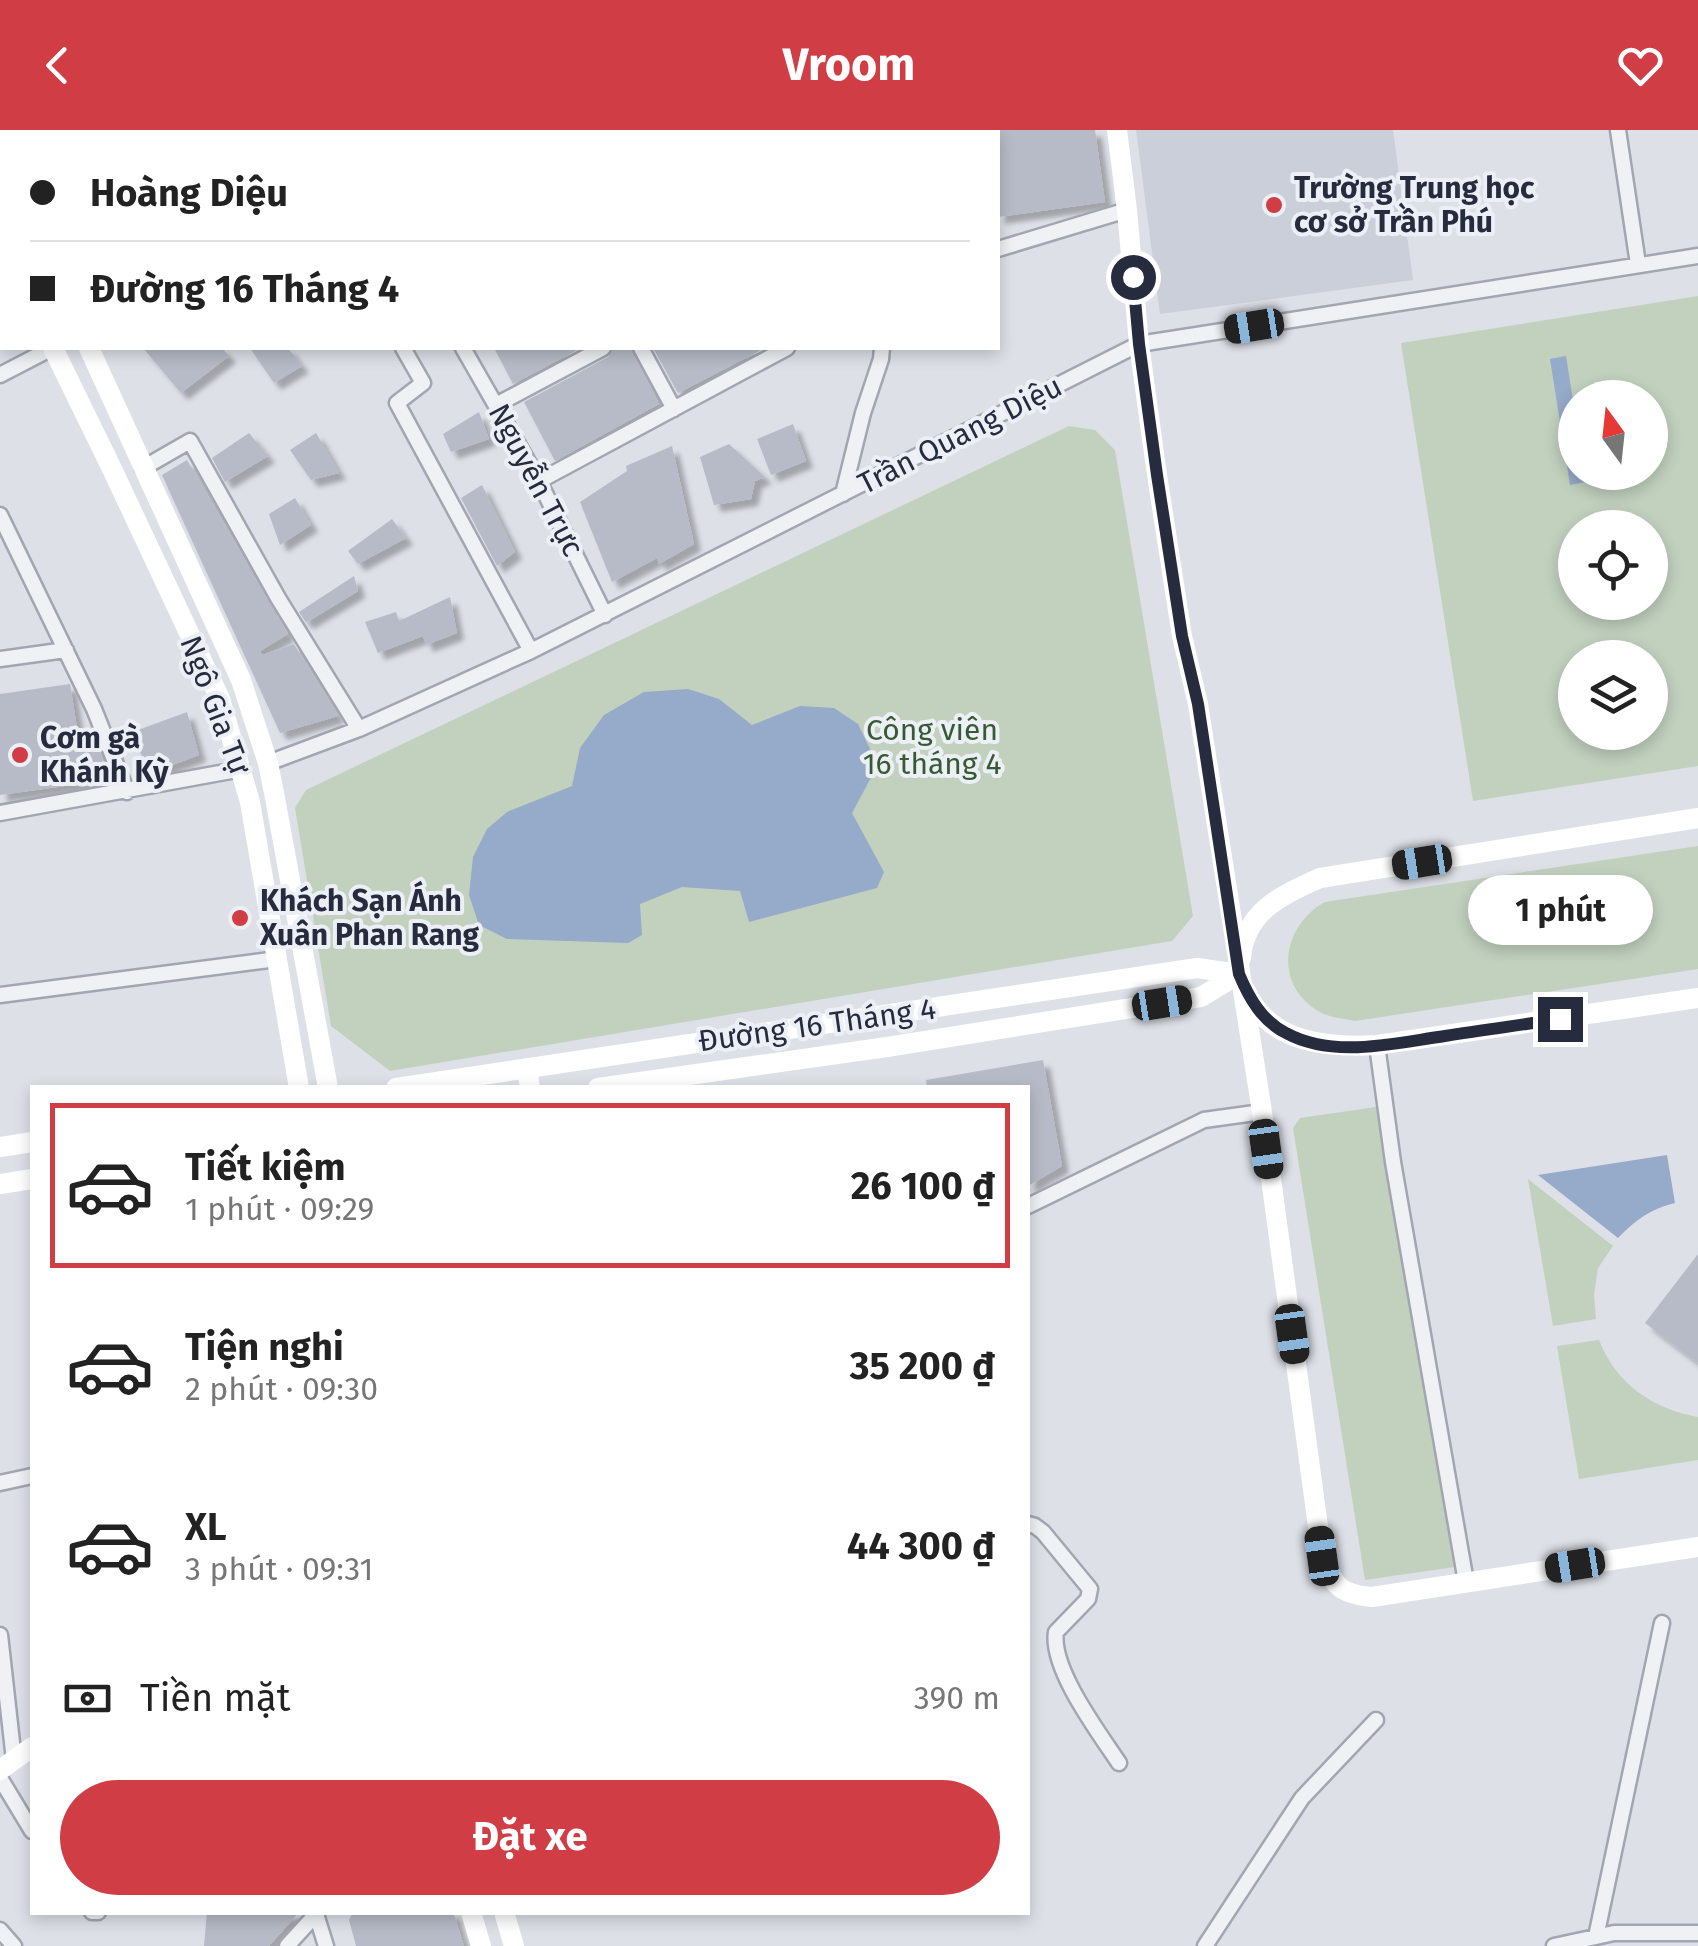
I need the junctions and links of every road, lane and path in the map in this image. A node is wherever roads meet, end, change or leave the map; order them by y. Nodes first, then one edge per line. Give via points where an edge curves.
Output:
1 (1117, 130) edge
2 (1618, 130) edge
3 (1127, 210) junction
4 (1000, 248) edge
5 (1698, 256) edge
6 (1638, 264) junction
7 (1139, 344) junction
8 (48, 350) edge
9 (53, 350) edge
10 (90, 350) edge
11 (403, 350) edge
12 (464, 350) edge
13 (599, 350) edge
14 (642, 350) edge
15 (784, 350) edge
16 (882, 350) edge
17 (0, 375) edge
18 (496, 405) junction
19 (674, 409) junction
20 (142, 468) junction
21 (539, 481) junction
22 (843, 494) junction
23 (0, 515) edge
24 (606, 615) junction
25 (66, 650) junction
26 (531, 651) junction
27 (0, 660) edge
28 (358, 729) junction
29 (268, 763) junction
30 (242, 769) junction
31 (128, 792) junction
32 (0, 814) edge
33 (1698, 818) edge
34 (277, 959) junction
35 (1239, 974) junction
36 (0, 996) edge
37 (1698, 998) edge
38 (882, 1016) junction
39 (757, 1034) junction
40 (1377, 1045) junction
41 (887, 1047) junction
42 (763, 1064) junction
43 (528, 1078) edge
44 (669, 1082) edge
45 (299, 1085) edge
46 (327, 1085) edge
47 (436, 1085) edge
48 (634, 1085) edge
49 (1262, 1112) junction
50 (30, 1142) edge
51 (0, 1146) edge
52 (30, 1179) edge
53 (0, 1184) edge
54 (1030, 1205) edge
55 (30, 1476) edge
56 (0, 1484) edge
57 (1030, 1524) edge
58 (1698, 1547) edge
59 (1466, 1582) junction
60 (1662, 1623) dead end
61 (0, 1635) edge
62 (1376, 1720) dead end
63 (30, 1748) edge
64 (1119, 1763) dead end
65 (7, 1765) edge
66 (0, 1778) edge
67 (30, 1827) edge
68 (316, 1915) edge
69 (317, 1915) edge
70 (472, 1915) edge
71 (505, 1915) edge
72 (0, 1930) edge
73 (1698, 1933) edge
74 (1596, 1937) junction
75 (14, 1946) edge
76 (288, 1946) edge
77 (326, 1946) edge
78 (481, 1946) edge
79 (514, 1946) edge
80 (1205, 1946) edge
81 (1554, 1946) edge

1 - 3 main road
2 - 6 street
3 - 4 street
3 - 7 main road
5 - 6 street, Trần Quang Diệu
6 - 7 street, Trần Quang Diệu
7 - 22 street, Trần Quang Diệu
7 - 35 main road
8 - 17 street
9 - 30 main road, Ngô Gia Tự via 220,700
10 - 20 main road, Ngô Gia Tự
11 - 26 street via 423,383 397,403
12 - 18 street, Nguyễn Trực
13 - 18 street
14 - 19 street
15 - 19 street
16 - 22 street
18 - 21 street, Nguyễn Trực
19 - 21 street
20 - 28 street via 190,441
20 - 29 main road, Ngô Gia Tự via 241,680
21 - 24 street, Nguyễn Trực
22 - 24 street, Trần Quang Diệu
23 - 25 street
24 - 26 street, Trần Quang Diệu
25 - 27 street
25 - 31 street
26 - 28 street, Trần Quang Diệu
28 - 29 street, Trần Quang Diệu
29 - 30 main road
29 - 46 main road, Ngô Gia Tự
30 - 31 street
30 - 34 main road, Ngô Gia Tự
31 - 32 street
33 - 35 main road via 1320,878 1253,920
34 - 36 street
34 - 45 main road, Ngô Gia Tự
35 - 38 main road, Đường 16 Tháng 4 via 1196,968
35 - 40 main road via 1250,999 1286,1034 1340,1048
35 - 41 main road, Đường 16 Tháng 4 via 1201,996
35 - 49 main road
37 - 40 main road
38 - 39 main road, Đường 16 Tháng 4
38 - 41 main road
39 - 42 main road
39 - 43 main road, Đường 16 Tháng 4
40 - 59 street
41 - 42 main road, Đường 16 Tháng 4
42 - 44 main road, Đường 16 Tháng 4
43 - 47 main road, Đường 16 Tháng 4
44 - 48 main road, Đường 16 Tháng 4
49 - 54 street via 1204,1120
49 - 59 main road via 1322,1556 1332,1581 1349,1595 1372,1596
50 - 51 main road
52 - 53 main road
55 - 56 street
57 - 64 street via 1090,1588 1088,1599 1056,1632 1055,1646 1082,1709
58 - 59 main road
60 - 74 street
61 - 65 street
62 - 80 street via 1302,1798
63 - 65 main road
66 - 67 street
68 - 76 street
69 - 77 street
70 - 78 main road
71 - 79 main road
72 - 75 street
73 - 74 street
74 - 81 street

